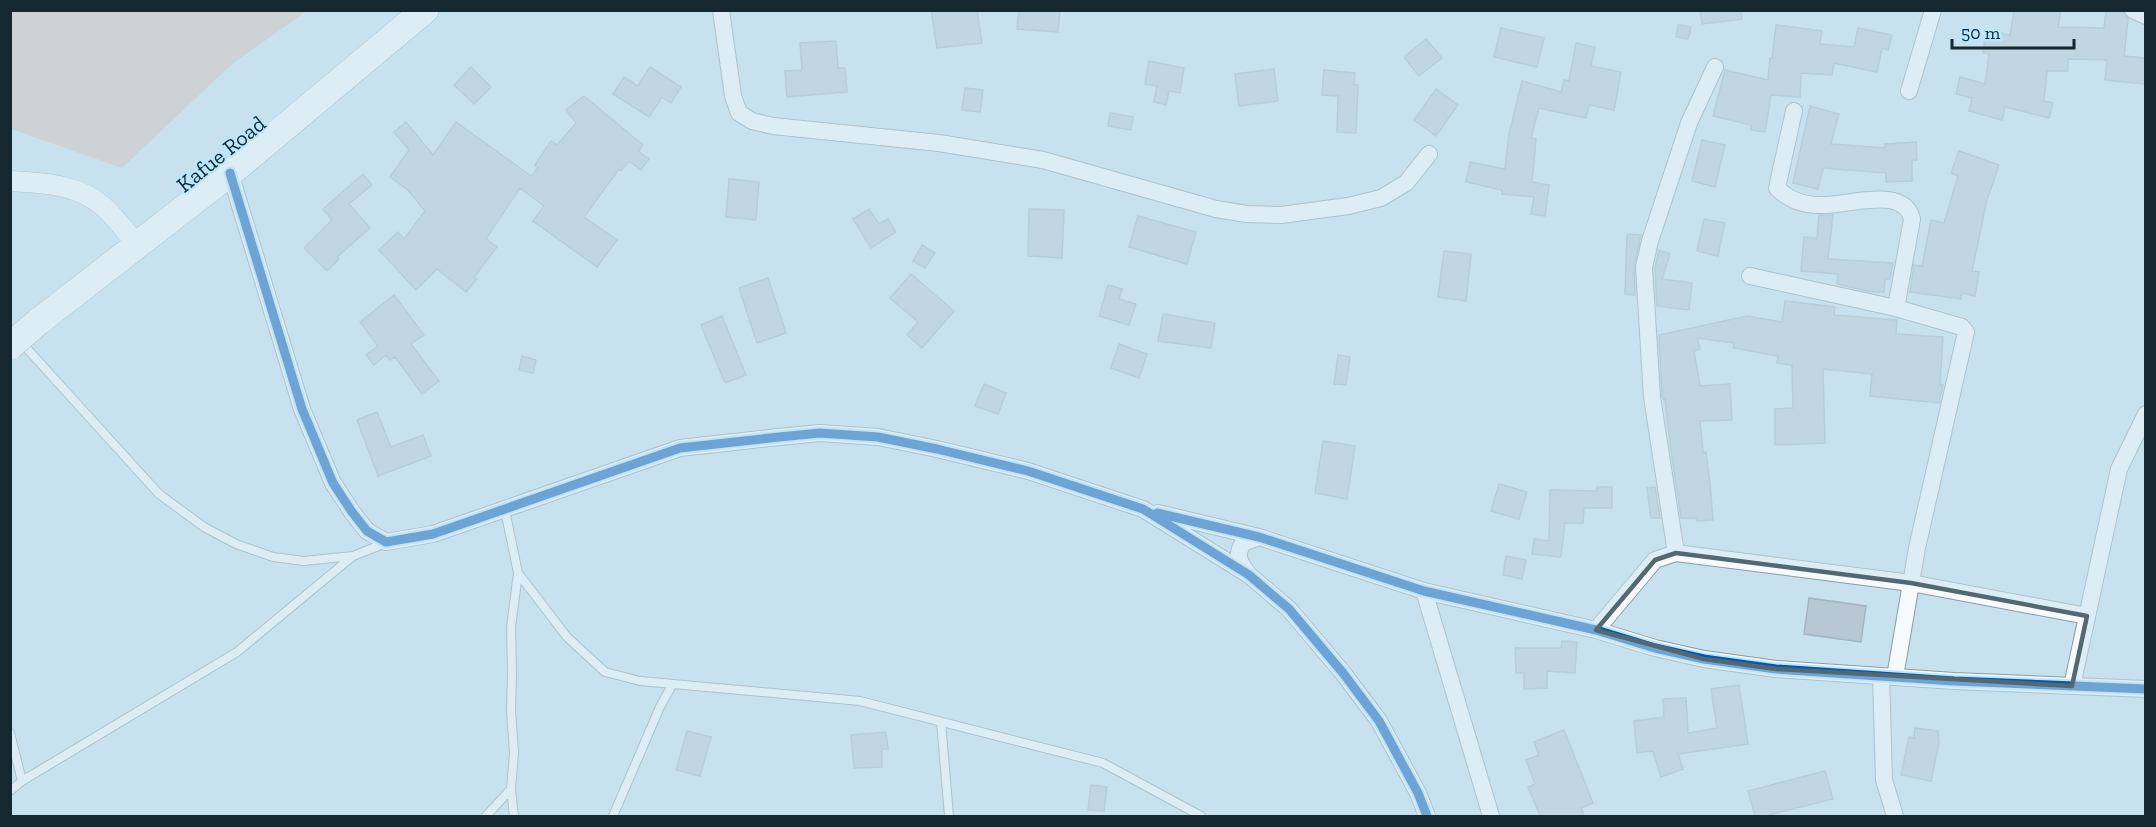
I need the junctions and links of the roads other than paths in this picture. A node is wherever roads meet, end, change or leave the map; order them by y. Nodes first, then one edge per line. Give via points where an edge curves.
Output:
1 (425, 10) edge
2 (721, 10) edge
3 (1933, 10) edge
4 (2133, 10) edge
5 (2145, 16) edge
6 (1715, 67) dead end
7 (1910, 91) dead end
8 (1794, 111) dead end
9 (1429, 154) dead end
10 (230, 172) junction
11 (10, 181) edge
12 (138, 246) junction
13 (1750, 276) dead end
14 (1896, 309) junction
15 (10, 329) edge
16 (10, 346) edge
17 (2145, 414) edge
18 (1143, 509) junction
19 (505, 510) junction
20 (1259, 537) junction
21 (386, 542) junction
22 (1676, 553) junction
23 (353, 556) junction
24 (518, 573) junction
25 (1249, 575) junction
26 (1911, 583) junction
27 (1424, 591) junction
28 (2087, 616) junction
29 (1596, 630) junction
30 (1888, 677) junction
31 (672, 685) junction
32 (2072, 686) junction
33 (2145, 690) edge
34 (941, 722) junction
35 (10, 733) edge
36 (22, 781) junction
37 (512, 789) junction
38 (10, 791) edge
39 (486, 816) edge
40 (514, 816) edge
41 (613, 816) edge
42 (949, 816) edge
43 (1201, 816) edge
44 (1427, 816) edge
45 (1491, 816) edge
46 (1895, 816) edge

1 - 10 highway, Kafue Road
2 - 9 street via 733,96 739,112 752,121 773,126 939,143 1043,160 1216,209 1247,214 1281,215 1381,198 1406,183
3 - 7 street
4 - 5 street
6 - 22 street via 1689,123 1644,267 1652,397
8 - 14 street via 1777,188 1785,196 1820,205 1880,198 1905,205 1910,213
10 - 12 highway, Kafue Road
10 - 21 street via 302,409 333,483 368,531
11 - 12 street via 78,190 103,206
12 - 16 highway, Kafue Road, bridge
13 - 14 street
14 - 26 street via 1962,327 1966,332
15 - 23 lane via 159,494 204,527 273,557 304,561
17 - 28 street via 2119,469
18 - 19 street via 1028,471 938,448 878,437 820,433 680,448
18 - 20 street
18 - 25 street
19 - 21 street via 433,534
19 - 24 lane
20 - 25 street via 1243,543 1238,551 1238,560
20 - 27 street
21 - 23 lane
22 - 26 street
22 - 29 street via 1655,560
23 - 36 lane via 237,652
24 - 31 lane via 567,637 605,672
24 - 37 lane via 511,627
25 - 44 street via 1289,609 1379,721
26 - 28 street
26 - 30 street
27 - 29 street
27 - 45 street
28 - 32 street
29 - 30 street via 1704,659
30 - 32 street
30 - 46 street via 1884,780
31 - 34 lane via 860,701
31 - 41 lane
32 - 33 street
34 - 42 lane
34 - 43 lane via 1103,763
35 - 36 lane
36 - 38 lane
37 - 39 lane
37 - 40 lane

